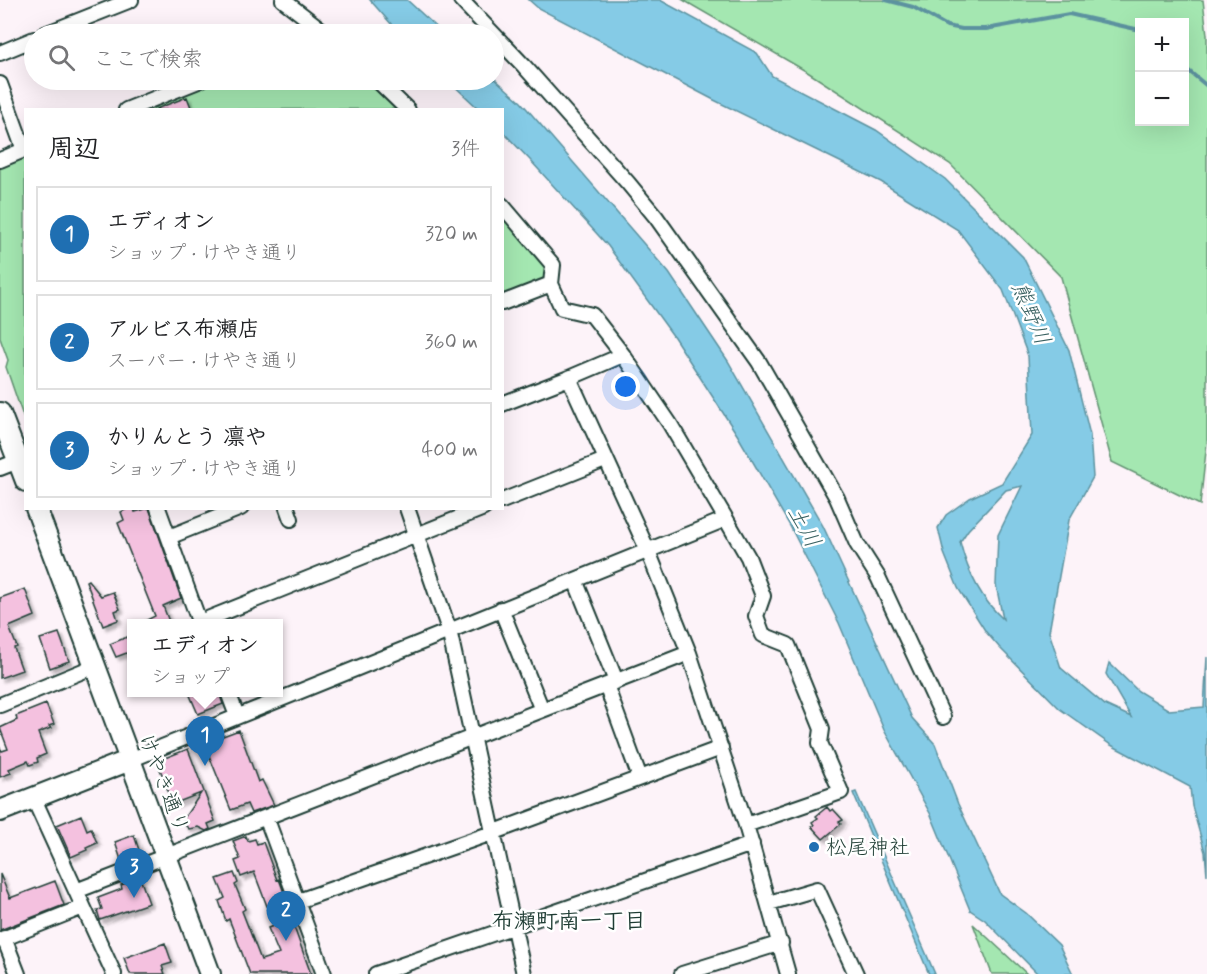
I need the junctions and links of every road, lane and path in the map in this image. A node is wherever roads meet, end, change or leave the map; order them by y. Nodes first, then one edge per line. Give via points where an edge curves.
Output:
1 (131, 0) edge
2 (283, 0) edge
3 (461, 0) edge
4 (70, 24) edge
5 (311, 24) edge
6 (485, 24) edge
7 (24, 43) edge
8 (504, 43) edge
9 (0, 52) edge
10 (0, 84) edge
11 (176, 90) edge
12 (384, 90) edge
13 (131, 108) edge
14 (406, 108) edge
15 (24, 147) edge
16 (24, 150) edge
17 (0, 160) edge
18 (504, 207) edge
19 (551, 284) junction
20 (504, 302) edge
21 (623, 355) junction
22 (568, 378) junction
23 (504, 403) edge
24 (0, 413) edge
25 (605, 460) junction
26 (9, 464) edge
27 (24, 479) edge
28 (504, 500) edge
29 (37, 510) edge
30 (159, 510) edge
31 (203, 510) edge
32 (236, 510) edge
33 (408, 510) edge
34 (479, 510) edge
35 (726, 519) junction
36 (207, 522) junction
37 (416, 536) junction
38 (169, 537) junction
39 (648, 551) junction
40 (575, 580) junction
41 (501, 609) junction
42 (199, 619) edge
43 (210, 619) edge
44 (448, 630) junction
45 (689, 653) junction
46 (95, 666) junction
47 (611, 683) junction
48 (230, 697) edge
49 (0, 705) edge
50 (542, 710) junction
51 (237, 716) junction
52 (943, 717) dead end
53 (472, 738) junction
54 (721, 748) junction
55 (130, 760) junction
56 (640, 778) junction
57 (33, 797) junction
58 (0, 811) edge
59 (266, 818) junction
60 (746, 825) junction
61 (492, 833) junction
62 (752, 844) junction
63 (166, 856) junction
64 (76, 891) junction
65 (298, 901) junction
66 (769, 903) junction
67 (83, 907) junction
68 (513, 926) junction
69 (2, 939) edge
70 (781, 943) junction
71 (18, 974) edge
72 (114, 974) edge
73 (210, 974) edge
74 (324, 974) edge
75 (376, 974) edge
76 (524, 974) edge
77 (682, 974) edge
78 (788, 974) edge
79 (856, 974) edge

1 - 4 street
2 - 5 street
3 - 6 street
7 - 9 street
8 - 52 street via 663,226 759,362 837,498
10 - 15 street
11 - 13 street
12 - 14 street
16 - 17 street
18 - 19 street via 553,266
19 - 20 street
19 - 21 street via 562,308 592,315
21 - 22 street
21 - 35 street via 670,424
22 - 23 street
22 - 25 street
24 - 26 street
25 - 28 street
25 - 39 street
26 - 27 street
29 - 46 street, けやき通り
30 - 38 street
31 - 36 street
32 - 36 street
33 - 37 street
34 - 37 street
35 - 39 street
35 - 60 street via 748,557 763,596 756,616 763,635 788,645 822,729 820,743 841,792
36 - 38 street
37 - 43 street
37 - 44 street
38 - 42 street
39 - 40 street
39 - 45 street
40 - 41 street
40 - 47 street
41 - 44 street
41 - 50 street
44 - 51 street
44 - 53 street
45 - 47 street
45 - 54 street
46 - 49 street
46 - 55 street, けやき通り
47 - 50 street
47 - 56 street
48 - 51 street
50 - 53 street
51 - 55 street
53 - 59 street
53 - 61 street
54 - 56 street
54 - 60 street
55 - 57 street
55 - 63 street, けやき通り
56 - 61 street
57 - 58 street
57 - 64 street
59 - 63 street
59 - 65 street
60 - 62 street
61 - 65 street
61 - 68 street
62 - 66 street
62 - 68 street
63 - 64 street
63 - 73 street, けやき通り
64 - 67 street
65 - 74 street
66 - 70 street
66 - 79 street via 817,889
67 - 69 street
67 - 72 street
68 - 75 street
68 - 76 street
69 - 71 street
70 - 77 street
70 - 78 street

